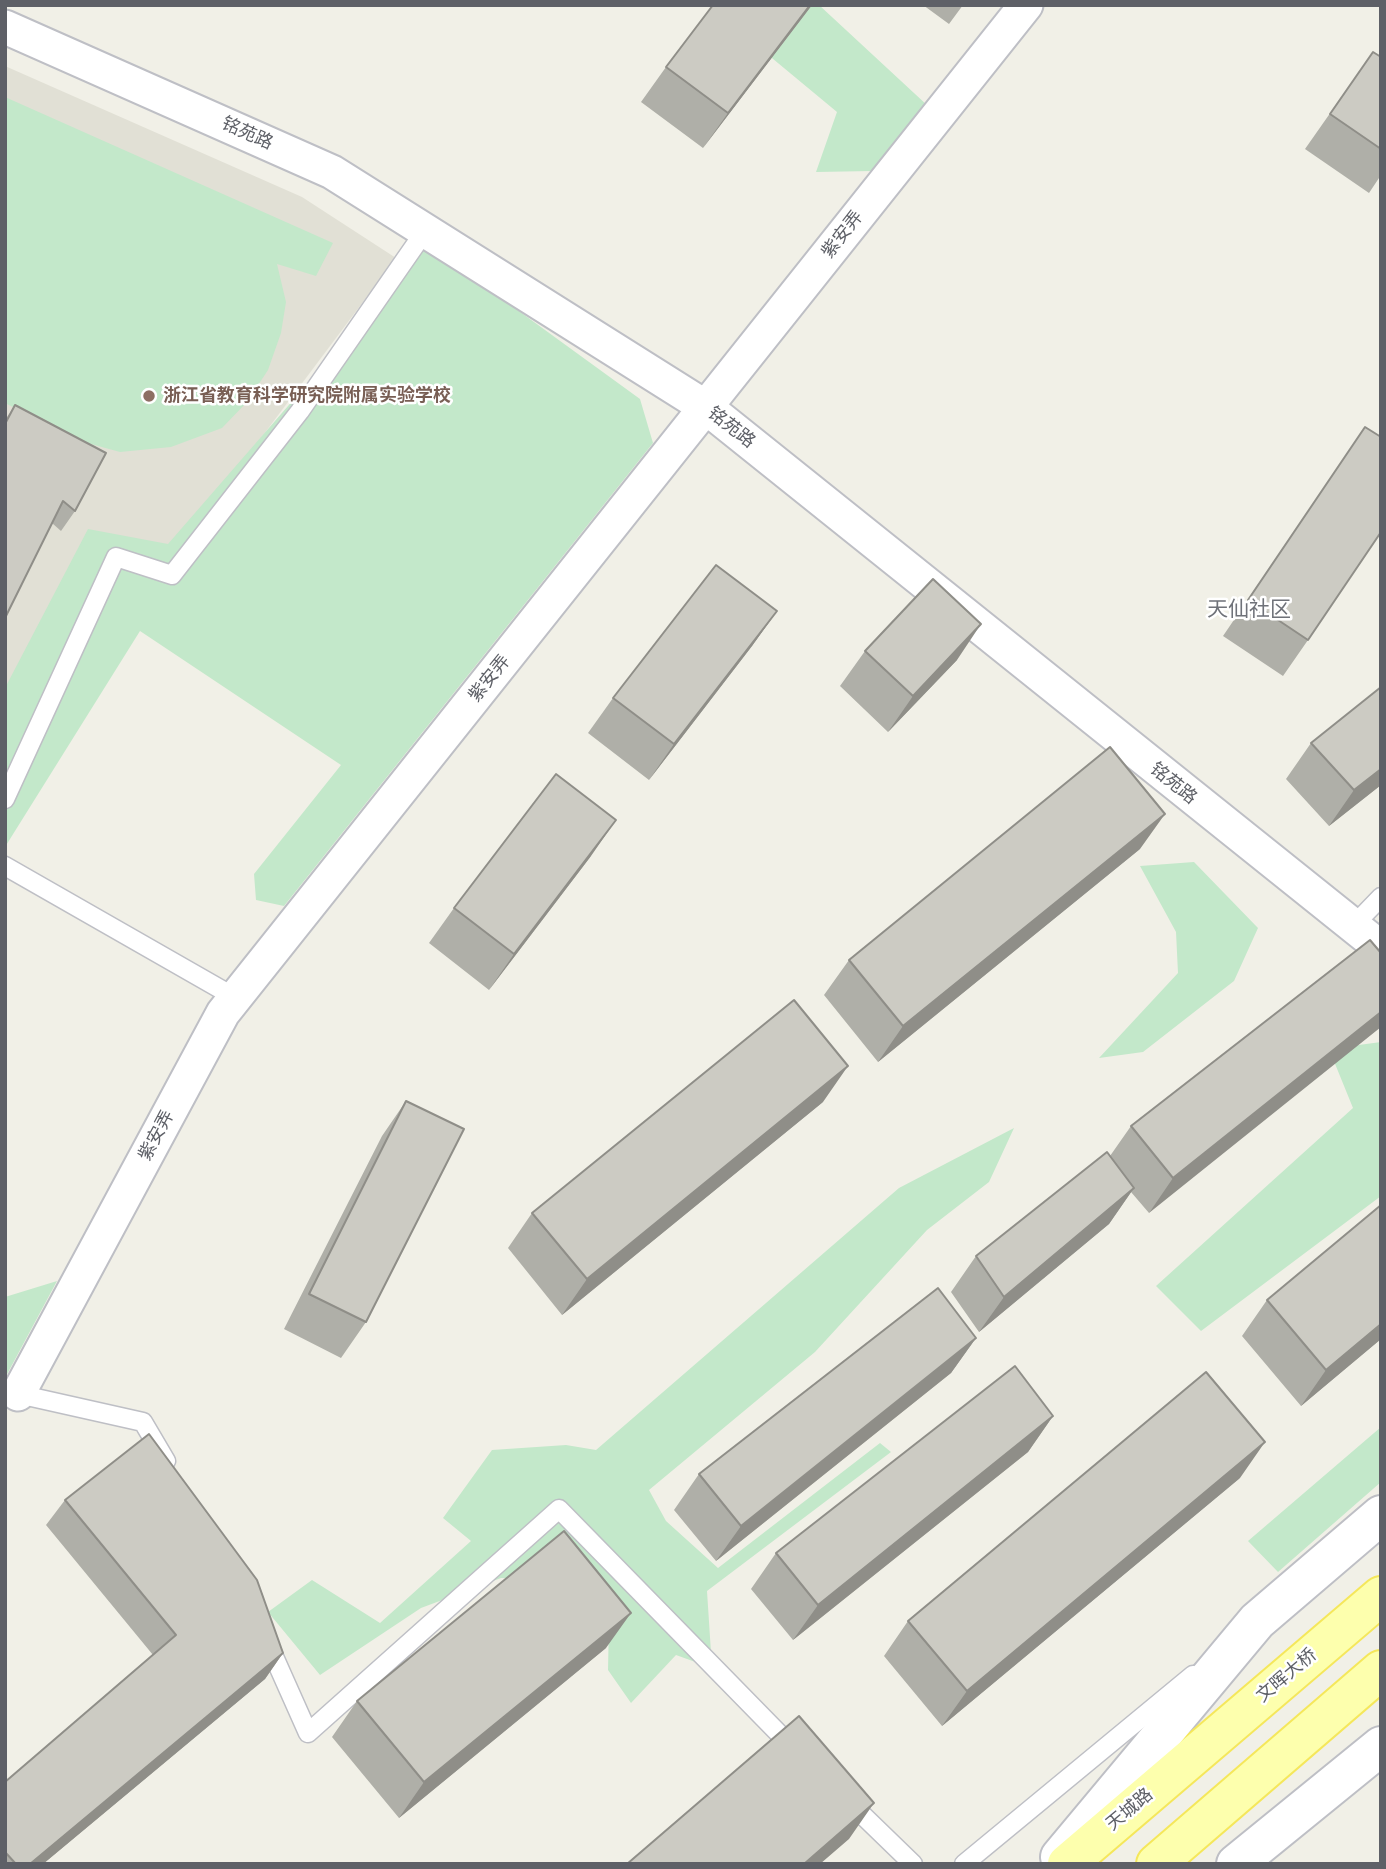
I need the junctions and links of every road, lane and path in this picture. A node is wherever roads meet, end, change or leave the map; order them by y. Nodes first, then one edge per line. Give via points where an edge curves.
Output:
1 (1026, 5) edge
2 (5, 27) edge
3 (425, 231) junction
4 (706, 408) junction
5 (5, 799) edge
6 (5, 866) edge
7 (1381, 897) edge
8 (1352, 928) junction
9 (1381, 948) edge
10 (236, 998) junction
11 (18, 1394) joint
12 (178, 1480) edge
13 (1381, 1515) edge
14 (1381, 1596) edge
15 (1257, 1621) junction
16 (258, 1622) edge
17 (1381, 1670) edge
18 (1381, 1746) edge
19 (1193, 1757) joint
20 (808, 1763) edge
21 (836, 1790) edge
22 (1239, 1862) edge
23 (913, 1864) edge
24 (964, 1864) edge
25 (1054, 1864) edge
26 (1067, 1864) edge
27 (1156, 1864) edge

1 - 4 street, 紫安弄
2 - 3 street, 铭苑路 via 332,172
3 - 4 street, 铭苑路
3 - 5 lane via 300,411 172,575 116,557
4 - 8 street, 铭苑路
4 - 10 street, 紫安弄
6 - 10 lane
7 - 8 lane
8 - 9 street, 铭苑路
10 - 11 street, 紫安弄 via 223,1013
11 - 12 lane via 143,1422
13 - 15 street
14 - 19 main road, 文晖大桥
15 - 24 lane
15 - 25 street
16 - 20 lane via 308,1733 559,1509
17 - 27 main road
18 - 22 street
19 - 26 main road, 天城路
21 - 23 lane

